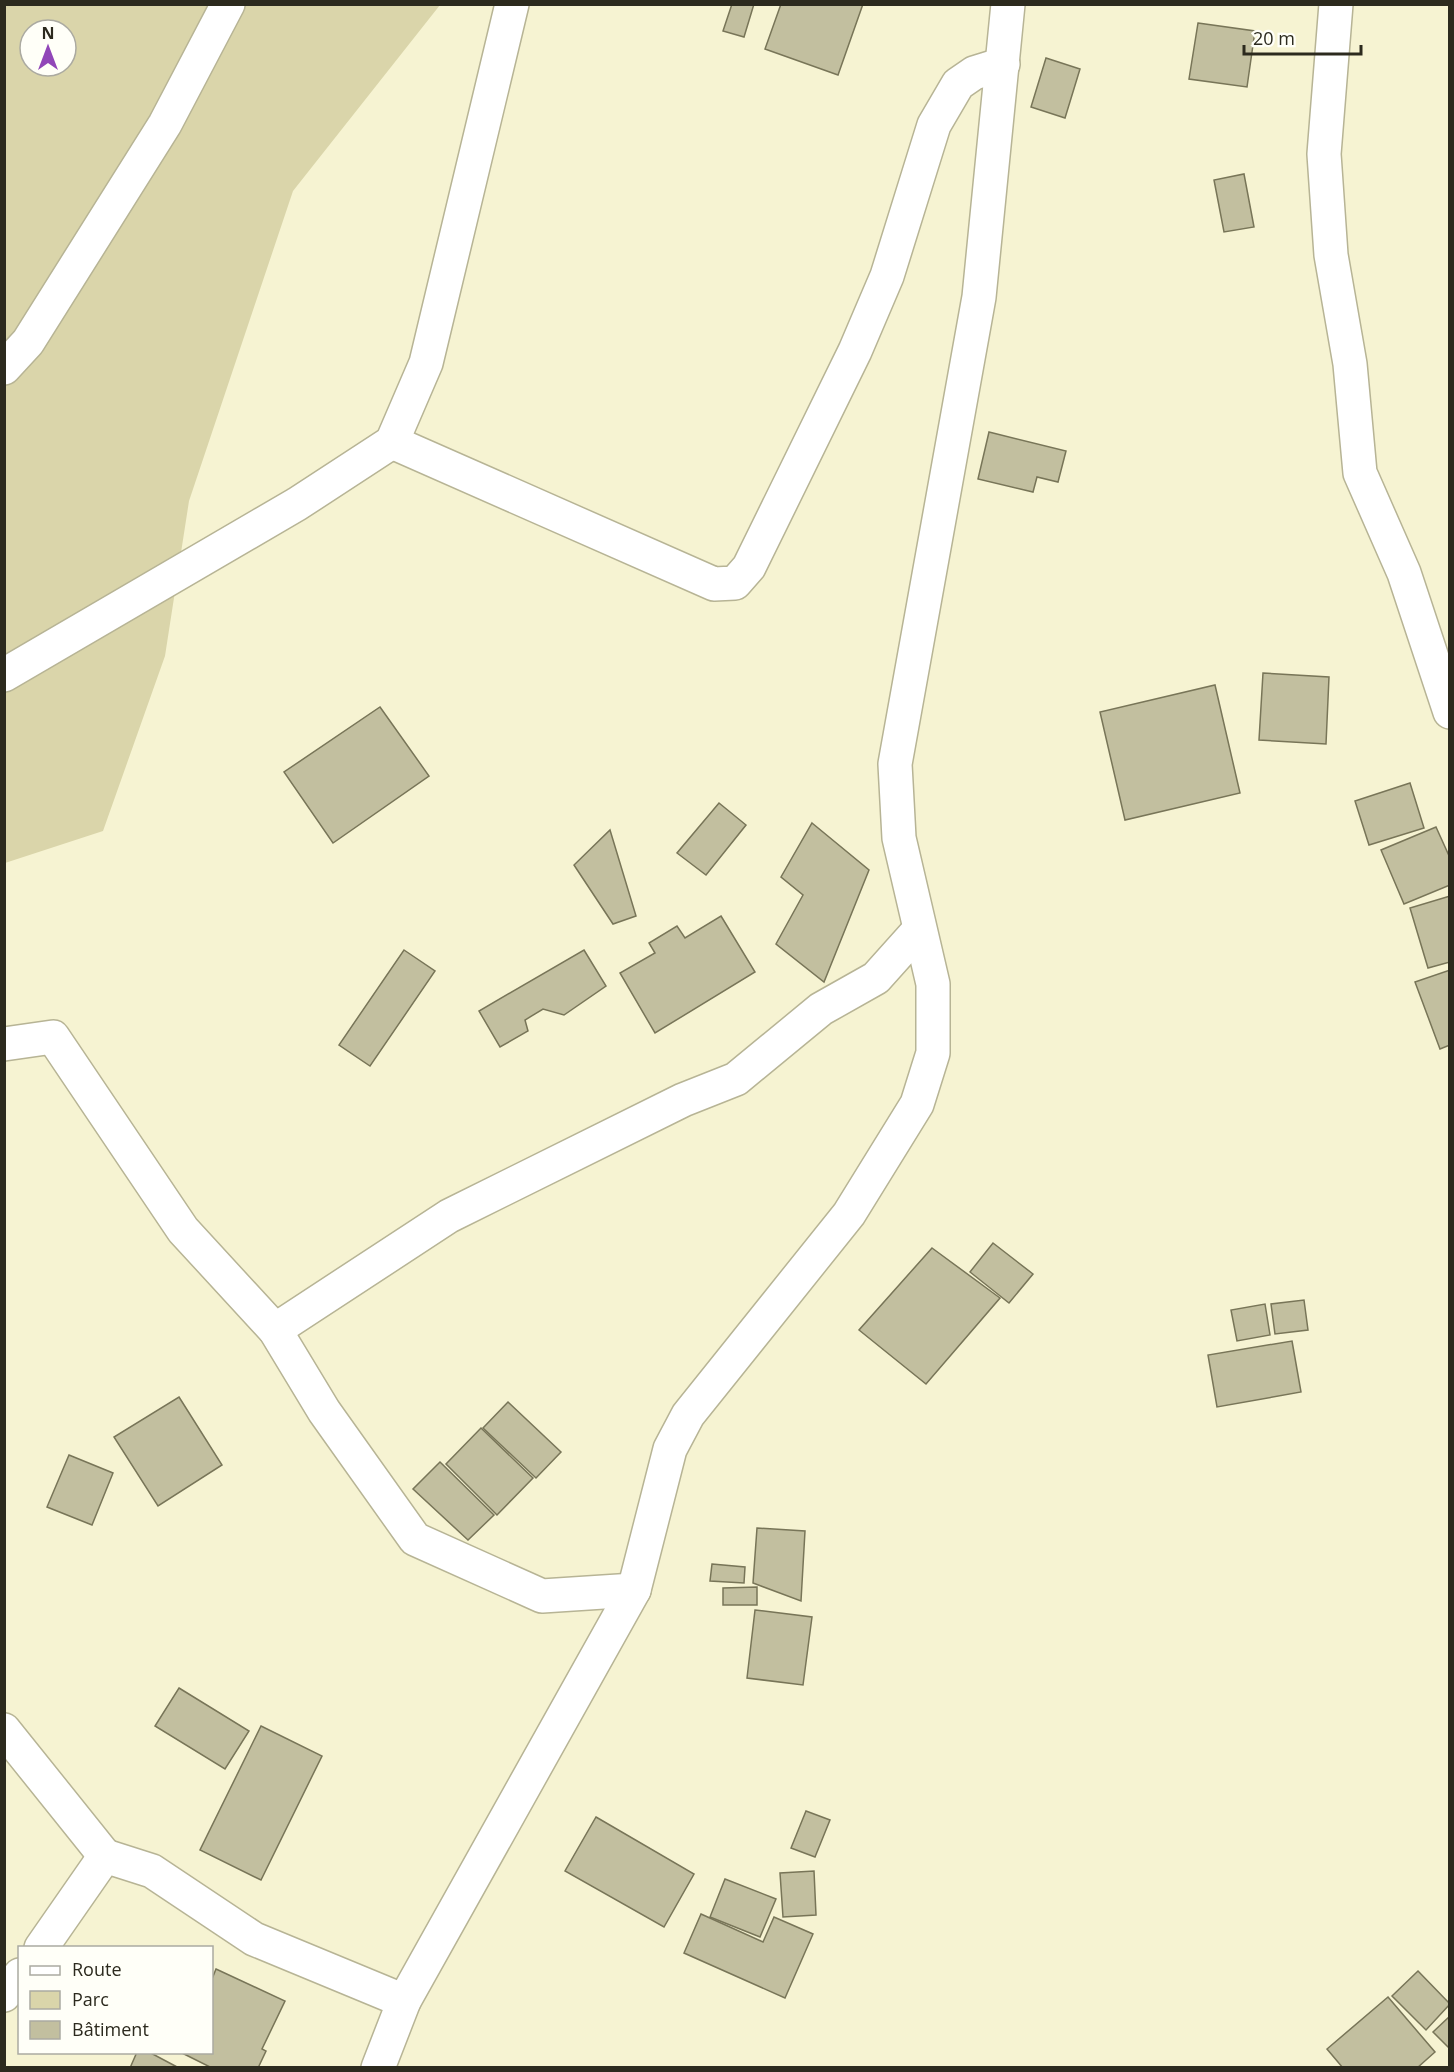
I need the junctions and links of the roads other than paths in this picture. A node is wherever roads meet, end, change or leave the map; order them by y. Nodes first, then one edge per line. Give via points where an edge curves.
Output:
1 (228, 4) edge
2 (512, 4) edge
3 (1008, 4) edge
4 (1336, 4) edge
5 (1003, 64) junction
6 (16, 336) edge
7 (4, 368) edge
8 (392, 442) junction
9 (4, 675) edge
10 (1449, 712) edge
11 (920, 930) junction
12 (4, 1044) edge
13 (275, 1330) junction
14 (634, 1590) junction
15 (4, 1730) edge
16 (105, 1856) junction
17 (41, 1946) edge
18 (18, 1978) edge
19 (4, 1995) edge
20 (404, 2001) junction
21 (378, 2067) edge

1 - 6 street via 165,124
2 - 8 street via 426,363
3 - 5 street
4 - 10 street via 1324,154 1331,255 1350,364 1360,473 1404,573
5 - 8 street via 974,73 958,84 934,125 886,276 855,351 749,567 735,583 714,584
5 - 11 street via 979,297 895,764 899,838
6 - 7 street
8 - 9 street via 297,504
11 - 13 street via 876,978 821,1009 736,1079 682,1100 449,1216
11 - 14 street via 933,984 933,1053 917,1104 849,1214 688,1415 670,1449
12 - 13 street via 53,1037 183,1230
13 - 14 street via 324,1411 415,1539 542,1596
14 - 20 street
15 - 16 street
16 - 17 street
16 - 20 street via 152,1871 254,1939
18 - 19 street
20 - 21 street

